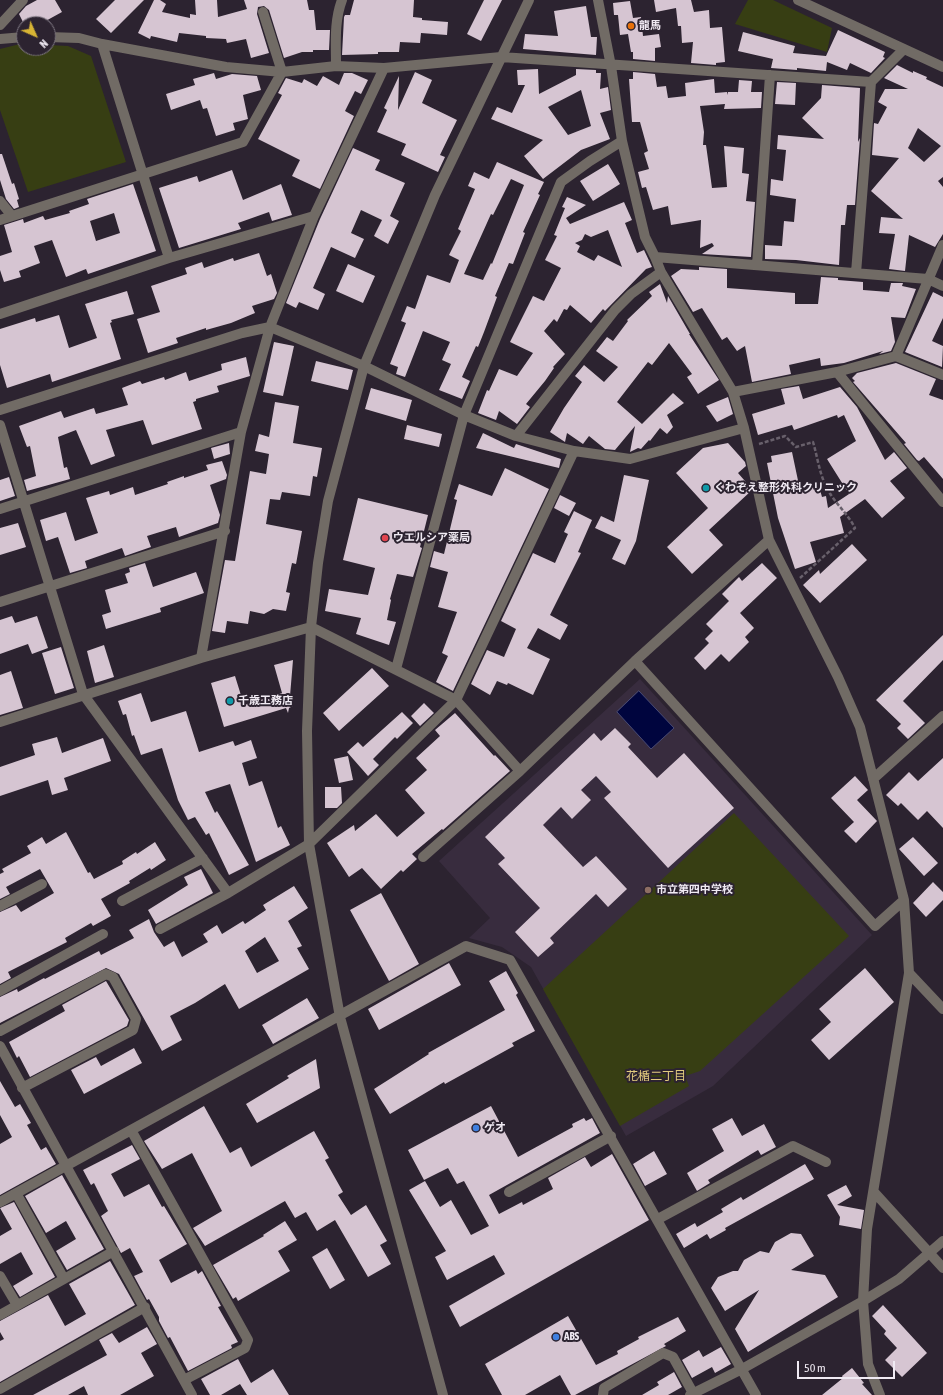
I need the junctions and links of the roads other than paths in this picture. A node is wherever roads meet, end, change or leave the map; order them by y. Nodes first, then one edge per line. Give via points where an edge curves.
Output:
1 (23, 0) edge
2 (342, 0) edge
3 (529, 0) edge
4 (598, 0) edge
5 (798, 0) edge
6 (263, 12) dead end
7 (0, 25) edge
8 (56, 37) edge
9 (16, 38) edge
10 (0, 39) edge
11 (102, 44) junction
12 (903, 50) junction
13 (501, 57) junction
14 (336, 66) junction
15 (612, 66) junction
16 (943, 67) edge
17 (384, 68) junction
18 (282, 72) junction
19 (770, 75) junction
20 (871, 82) junction
21 (622, 141) junction
22 (142, 175) junction
23 (0, 202) edge
24 (12, 216) junction
25 (314, 216) junction
26 (0, 220) edge
27 (943, 246) edge
28 (655, 257) junction
29 (169, 258) junction
30 (757, 264) junction
31 (661, 272) junction
32 (856, 273) junction
33 (928, 279) junction
34 (943, 286) edge
35 (0, 314) edge
36 (270, 327) junction
37 (896, 356) junction
38 (364, 366) junction
39 (837, 372) junction
40 (943, 375) edge
41 (733, 392) junction
42 (0, 410) edge
43 (464, 415) junction
44 (0, 425) edge
45 (744, 428) junction
46 (241, 432) junction
47 (516, 436) junction
48 (574, 451) junction
49 (24, 501) junction
50 (943, 502) edge
51 (0, 509) edge
52 (224, 531) junction
53 (769, 540) junction
54 (50, 586) junction
55 (0, 602) edge
56 (311, 627) junction
57 (201, 658) junction
58 (635, 661) junction
59 (396, 669) junction
60 (83, 694) junction
61 (456, 700) junction
62 (943, 716) edge
63 (0, 722) edge
64 (520, 771) junction
65 (873, 779) junction
66 (309, 844) junction
67 (424, 857) dead end
68 (203, 858) junction
69 (42, 884) dead end
70 (228, 893) junction
71 (904, 900) junction
72 (122, 901) dead end
73 (0, 906) edge
74 (160, 929) dead end
75 (104, 934) dead end
76 (909, 973) junction
77 (0, 990) edge
78 (943, 1009) edge
79 (340, 1017) junction
80 (0, 1031) edge
81 (0, 1046) edge
82 (22, 1088) junction
83 (131, 1130) junction
84 (611, 1136) junction
85 (826, 1162) dead end
86 (66, 1166) junction
87 (509, 1192) dead end
88 (874, 1192) junction
89 (16, 1193) junction
90 (0, 1202) edge
91 (658, 1219) junction
92 (943, 1241) edge
93 (114, 1250) junction
94 (929, 1253) junction
95 (943, 1268) edge
96 (0, 1276) edge
97 (64, 1279) junction
98 (863, 1301) junction
99 (17, 1305) junction
100 (145, 1307) junction
101 (0, 1315) edge
102 (742, 1369) junction
103 (184, 1380) junction
104 (0, 1389) edge
105 (692, 1394) edge
106 (192, 1395) edge
107 (443, 1395) edge
108 (603, 1395) edge
109 (756, 1395) edge
110 (880, 1395) edge

1 - 7 street
2 - 14 street via 337,13
3 - 13 street
4 - 15 street
5 - 12 street
6 - 18 street
8 - 11 street via 79,38
9 - 10 street
11 - 18 street via 226,67
11 - 22 street
12 - 16 street
12 - 20 street
13 - 15 street
13 - 17 street
13 - 38 street via 435,195
14 - 17 street
14 - 18 street
15 - 19 street
15 - 21 street
17 - 25 street
18 - 22 street via 243,142
19 - 20 street
19 - 30 street
20 - 32 street
21 - 28 street via 645,237
21 - 43 street via 590,160 561,182
22 - 24 street
22 - 29 street
23 - 24 street
24 - 26 street
25 - 29 street
25 - 36 street
27 - 33 street
28 - 30 street
28 - 31 street
29 - 35 street
30 - 32 street
31 - 41 street
31 - 47 street via 631,294 615,310
32 - 33 street
33 - 34 street
33 - 37 street
36 - 38 street
36 - 42 street via 242,333
36 - 46 street
37 - 39 street
37 - 40 street
38 - 43 street
38 - 56 street via 328,501
39 - 41 street
39 - 50 street
41 - 45 street
43 - 47 street
43 - 59 street
44 - 49 street
45 - 48 street via 630,459
45 - 53 street
46 - 49 street
46 - 52 street
47 - 48 street
48 - 61 street
49 - 51 street
49 - 54 street
52 - 54 street
52 - 57 street
53 - 58 street
53 - 65 street via 850,702 860,727
54 - 55 street
54 - 60 street
56 - 57 street
56 - 59 street
56 - 66 street via 307,731
57 - 60 street
58 - 64 street
58 - 71 street via 875,926
59 - 61 street
60 - 63 street
60 - 68 street
61 - 64 street
61 - 66 street
62 - 65 street
64 - 67 street
65 - 71 street
66 - 70 street
66 - 79 street
68 - 70 street
68 - 72 street
69 - 73 street
70 - 74 street
71 - 76 street
75 - 77 street
76 - 78 street
76 - 88 street
79 - 83 street
79 - 84 street via 466,946 510,960
79 - 107 street
80 - 82 street via 106,974 113,977 136,1019 133,1030
81 - 82 street
82 - 86 street
83 - 86 street
83 - 103 street via 248,1340 245,1348
84 - 87 street
84 - 91 street
85 - 91 street via 793,1146
86 - 89 street
86 - 93 street
88 - 94 street
88 - 98 street via 867,1229
89 - 90 street
89 - 97 street
91 - 102 street
92 - 94 street
93 - 97 street
93 - 100 street
94 - 95 street
94 - 98 street via 899,1279
96 - 99 street
97 - 99 street
98 - 102 street
98 - 110 street via 868,1364
99 - 101 street
100 - 103 street
100 - 104 street
102 - 105 street
102 - 109 street
103 - 106 street
105 - 108 street via 673,1357 663,1353 604,1388

